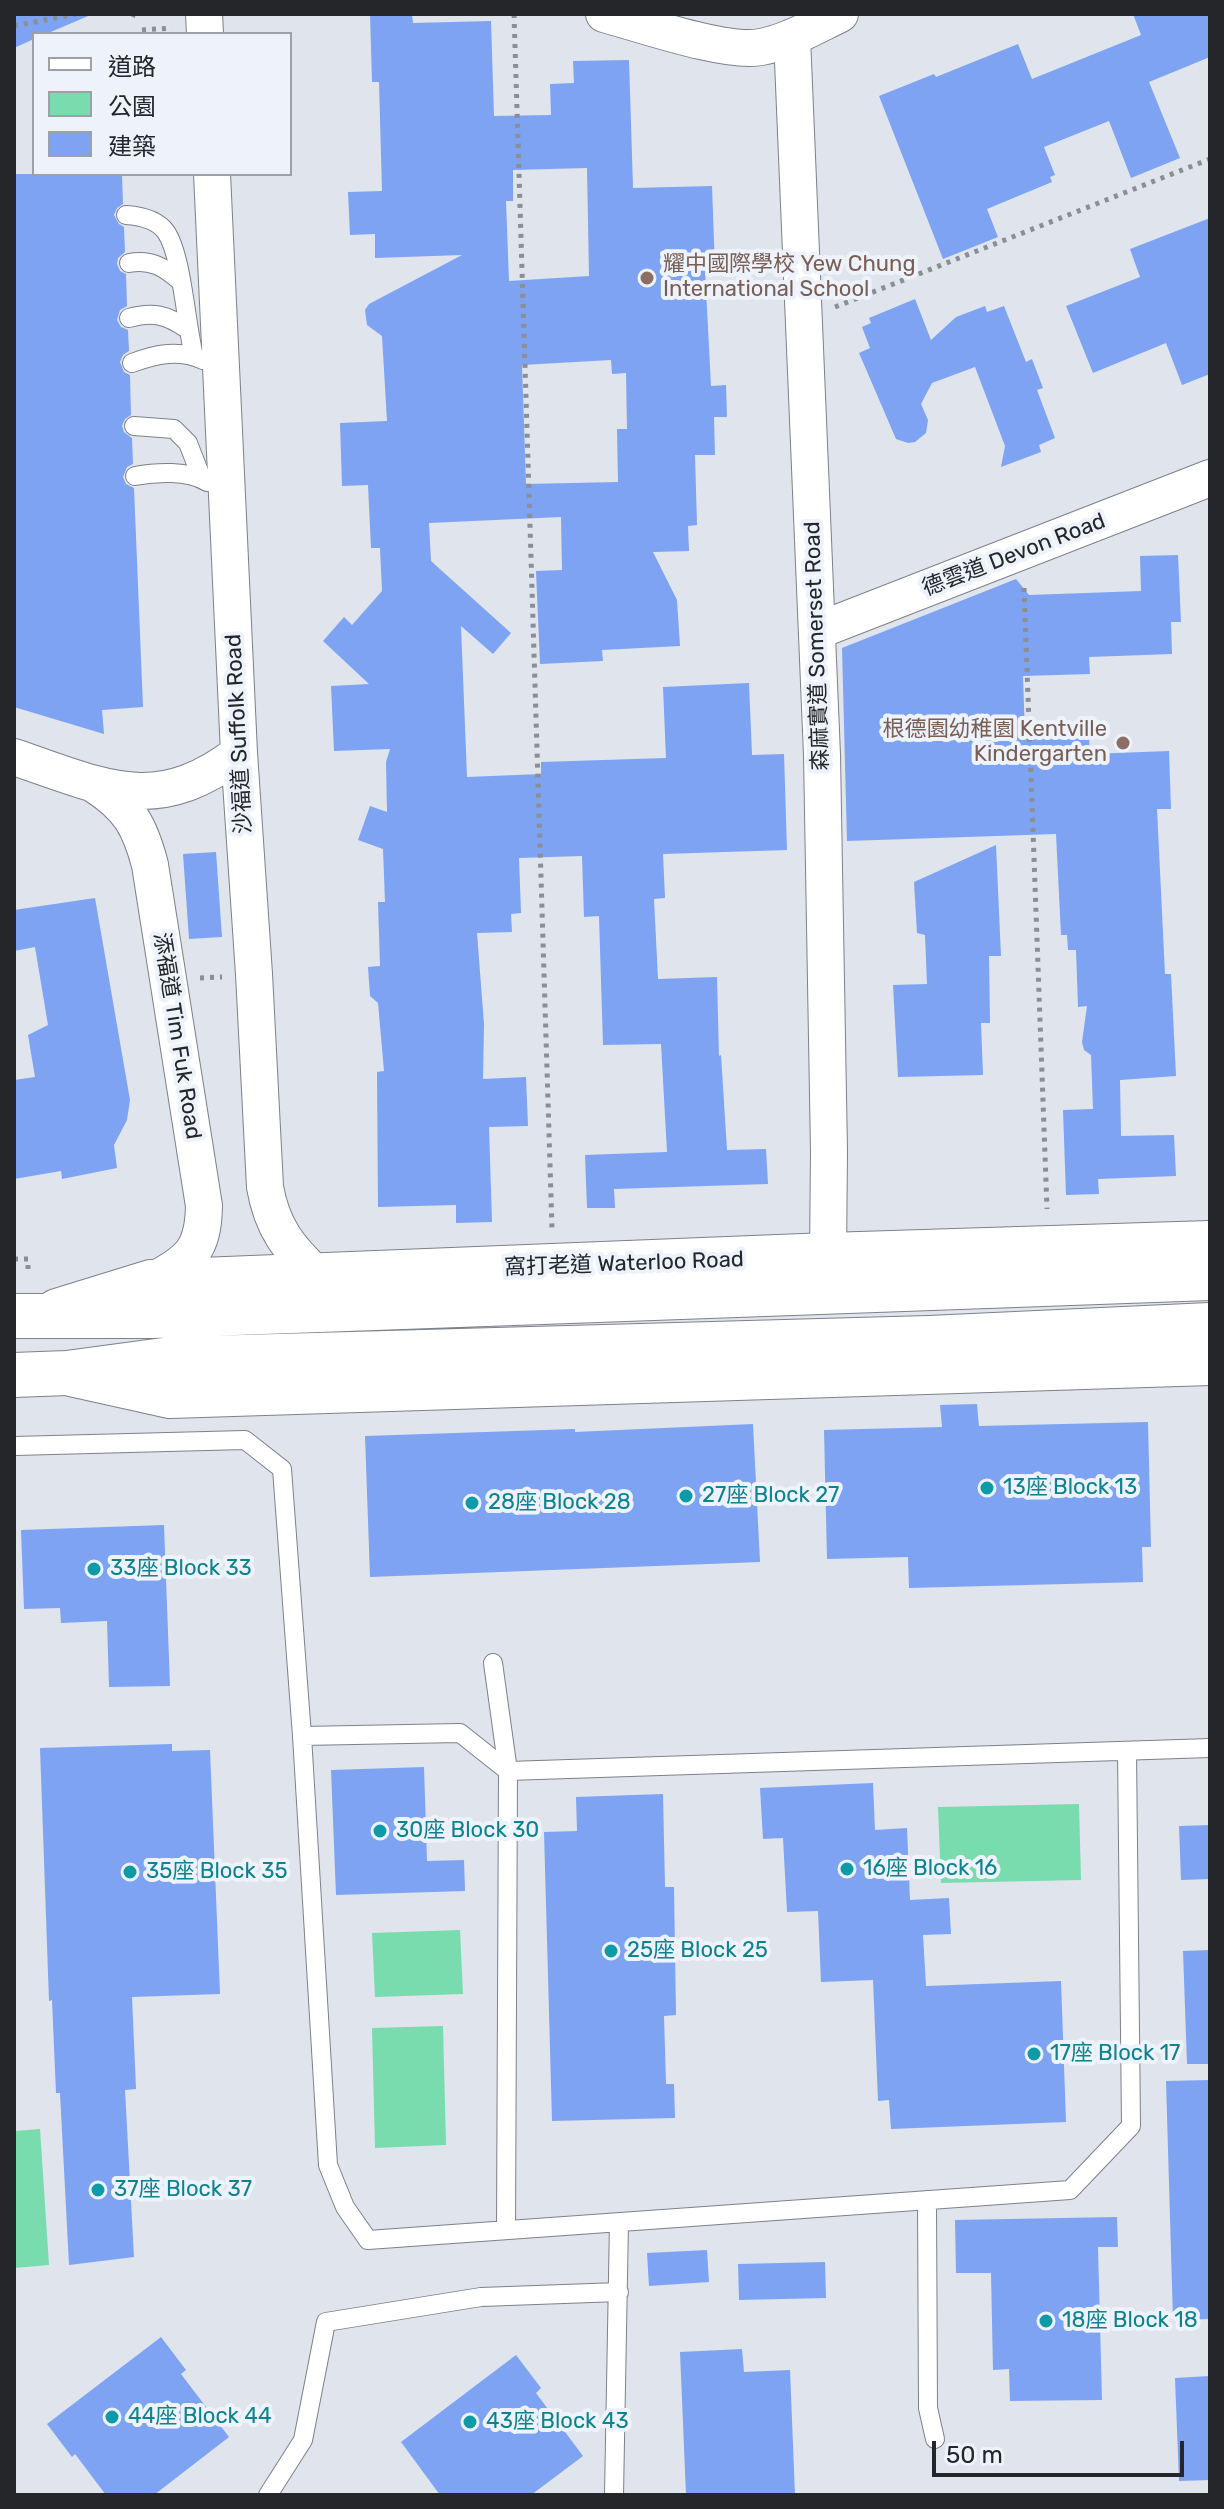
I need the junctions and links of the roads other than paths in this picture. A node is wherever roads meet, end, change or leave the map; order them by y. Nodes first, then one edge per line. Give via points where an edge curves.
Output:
1 (604, 14) edge
2 (840, 14) edge
3 (792, 37) junction
4 (212, 176) edge
5 (126, 215) dead end
6 (129, 263) dead end
7 (180, 281) junction
8 (129, 318) dead end
9 (187, 329) junction
10 (208, 362) junction
11 (132, 363) dead end
12 (134, 426) dead end
13 (135, 476) dead end
14 (1210, 478) edge
15 (214, 488) junction
16 (817, 631) junction
17 (239, 753) junction
18 (14, 757) edge
19 (95, 785) junction
20 (1210, 1243) edge
21 (828, 1255) junction
22 (318, 1276) junction
23 (1210, 1278) edge
24 (151, 1282) junction
25 (28, 1316) edge
26 (1210, 1325) edge
27 (1210, 1363) edge
28 (67, 1373) junction
29 (14, 1375) edge
30 (14, 1446) edge
31 (493, 1663) dead end
32 (302, 1736) junction
33 (1210, 1748) edge
34 (1127, 1751) junction
35 (508, 1771) junction
36 (927, 2200) junction
37 (619, 2222) junction
38 (506, 2230) junction
39 (619, 2292) junction
40 (935, 2439) dead end
41 (268, 2495) edge
42 (614, 2495) edge

1 - 3 street via 723,45 759,48
2 - 3 street
3 - 16 street, 森麻實道 Somerset Road
4 - 10 street, 沙福道 Suffolk Road
5 - 7 lane via 152,220 165,231
6 - 7 lane via 154,262
7 - 9 lane
8 - 9 lane via 156,314
9 - 10 lane
10 - 11 lane via 158,354
10 - 15 street, 沙福道 Suffolk Road
12 - 15 lane via 174,429
13 - 15 lane via 151,473
14 - 16 street, 德雲道 Devon Road
15 - 17 street, 沙福道 Suffolk Road
16 - 21 street, 森麻實道 Somerset Road
17 - 19 street, 添福道 Tim Fuk Road via 216,771 177,788 150,792
17 - 22 street, 沙福道 Suffolk Road via 265,1187 281,1234
18 - 19 street, 添福道 Tim Fuk Road
19 - 24 street, 添福道 Tim Fuk Road via 132,817 144,841 204,1206 198,1247
20 - 21 main road, 窩打老道 Waterloo Road
21 - 22 main road, 窩打老道 Waterloo Road
22 - 24 main road, 窩打老道 Waterloo Road
23 - 25 main road, 窩打老道 Waterloo Road
24 - 25 main road, 窩打老道 Waterloo Road
26 - 28 main road via 171,1359
27 - 28 main road via 170,1396
28 - 29 main road
30 - 32 lane via 245,1440 282,1469
31 - 35 lane
32 - 35 lane via 460,1733
32 - 38 lane via 328,2165 345,2207 368,2240
33 - 34 lane
34 - 35 lane
34 - 36 lane via 1131,2126 1070,2190
35 - 38 lane
36 - 37 lane
36 - 40 lane via 928,2408
37 - 38 lane
37 - 39 lane
39 - 41 lane via 481,2297 326,2322 303,2440
39 - 42 lane

